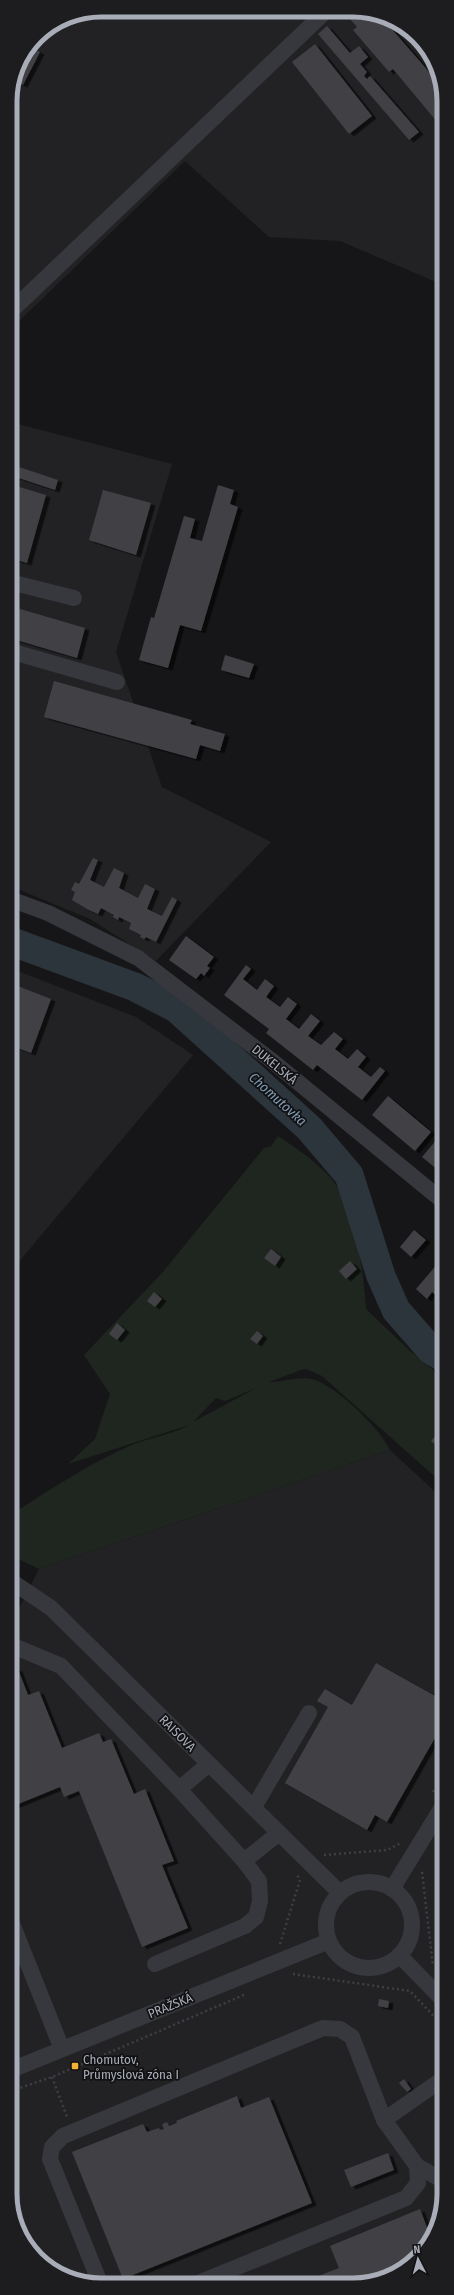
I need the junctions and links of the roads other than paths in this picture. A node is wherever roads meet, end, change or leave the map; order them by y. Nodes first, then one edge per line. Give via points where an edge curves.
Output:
1 (321, 17) edge
2 (17, 305) edge
3 (17, 584) edge
4 (74, 598) dead end
5 (17, 653) edge
6 (116, 682) dead end
7 (17, 902) edge
8 (437, 1196) edge
9 (17, 1585) edge
10 (17, 1648) edge
11 (308, 1713) dead end
12 (210, 1764) junction
13 (180, 1789) junction
14 (437, 1801) edge
15 (254, 1807) junction
16 (279, 1833) junction
17 (244, 1861) junction
18 (392, 1889) junction
19 (340, 1893) junction
20 (17, 1936) edge
21 (329, 1940) junction
22 (399, 1955) junction
23 (155, 1964) dead end
24 (437, 1994) edge
25 (62, 2049) junction
26 (17, 2068) edge
27 (437, 2083) edge
28 (384, 2120) junction
29 (417, 2166) junction
30 (437, 2177) edge
31 (98, 2278) edge
32 (211, 2278) edge

1 - 2 street
3 - 4 street
5 - 6 street
7 - 8 street, DUKELSKÁ via 138,958 271,1060
9 - 12 street, RAISOVA via 51,1608
10 - 13 street via 61,1666
11 - 15 street
12 - 13 street
12 - 15 street, RAISOVA
13 - 17 street
14 - 18 street
15 - 16 street, RAISOVA
16 - 17 street
16 - 19 street, RAISOVA
17 - 23 street via 259,1881 260,1901 256,1917 245,1926
18 - 19 street via 379,1883 365,1882
18 - 22 street via 401,1897 412,1920 407,1945
19 - 21 street via 327,1915 326,1928
20 - 25 street
21 - 22 street via 336,1953 347,1962 360,1967 381,1966
21 - 25 street, PRAŽSKÁ
22 - 24 street
25 - 26 street, PRAŽSKÁ
27 - 28 street
28 - 29 street
28 - 31 street via 352,2037 340,2029 324,2028 63,2136 52,2147 50,2159
29 - 30 street
29 - 32 street via 418,2183 406,2198

